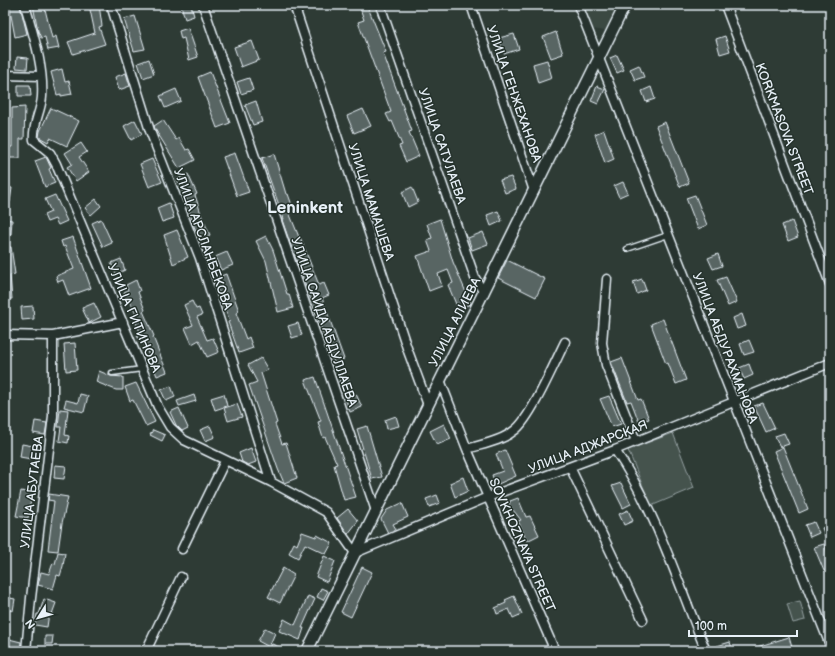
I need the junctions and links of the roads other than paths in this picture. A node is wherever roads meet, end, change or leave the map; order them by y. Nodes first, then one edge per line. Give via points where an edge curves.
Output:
1 (25, 5) edge
2 (111, 5) edge
3 (203, 5) edge
4 (294, 5) edge
5 (380, 5) edge
6 (471, 5) edge
7 (578, 5) edge
8 (625, 5) edge
9 (725, 5) edge
10 (598, 59) junction
11 (5, 75) edge
12 (41, 76) junction
13 (534, 191) junction
14 (668, 235) junction
15 (627, 249) dead end
16 (607, 279) dead end
17 (830, 284) edge
18 (484, 293) junction
19 (123, 322) junction
20 (5, 335) edge
21 (53, 336) junction
22 (565, 342) dead end
23 (830, 363) edge
24 (143, 369) junction
25 (112, 372) dead end
26 (440, 380) junction
27 (733, 402) junction
28 (428, 405) junction
29 (636, 441) junction
30 (467, 448) junction
31 (615, 450) junction
32 (225, 461) junction
33 (570, 467) junction
34 (271, 482) junction
35 (488, 497) junction
36 (376, 511) junction
37 (182, 549) dead end
38 (355, 553) junction
39 (181, 576) dead end
40 (643, 620) dead end
41 (830, 645) edge
42 (26, 651) edge
43 (146, 651) edge
44 (307, 651) edge
45 (555, 651) edge
46 (706, 651) edge

1 - 12 street, УЛИЦА ГИТИНОВА via 38,52
2 - 34 street, УЛИЦА АРСЛАНБЕКОВА via 150,131 200,258
3 - 36 street, УЛИЦА САИДА АБДУЛЛАЕВА
4 - 28 street, УЛИЦА МАМАШЕВА
5 - 18 street, УЛИЦА САТУЛАЕВА via 475,278
6 - 13 street, УЛИЦА ГЕНЖЕХАНОВА
7 - 10 street, УЛИЦА АБДУРАХМАНОВА
8 - 10 street, УЛИЦА АЛИЕВА
9 - 17 street, KORKMASOVA STREET
10 - 13 street, УЛИЦА АЛИЕВА
10 - 14 street, УЛИЦА АБДУРАХМАНОВА
11 - 12 street
12 - 19 street, УЛИЦА ГИТИНОВА via 42,97 33,131 34,140 50,153 56,164
13 - 18 street, УЛИЦА АЛИЕВА
14 - 15 lane
14 - 27 street, УЛИЦА АБДУРАХМАНОВА
16 - 29 street via 602,342 606,365
18 - 26 street, УЛИЦА АЛИЕВА
19 - 21 street
19 - 24 street, УЛИЦА ГИТИНОВА
20 - 21 street
21 - 42 street, УЛИЦА АБУТАЕВА via 53,416
22 - 30 street via 531,410 517,429 502,438
23 - 27 street, УЛИЦА АДЖАРСКАЯ
24 - 25 lane
24 - 32 street, УЛИЦА ГИТИНОВА via 170,428 184,440
26 - 28 street, УЛИЦА АЛИЕВА
26 - 30 street, SOVKHOZNAYA STREET
27 - 29 street, УЛИЦА АДЖАРСКАЯ
27 - 41 street, УЛИЦА АБДУРАХМАНОВА
28 - 36 street, УЛИЦА АЛИЕВА
29 - 31 street, УЛИЦА АДЖАРСКАЯ
30 - 35 street, SOVKHOZNAYA STREET
31 - 33 street, УЛИЦА АДЖАРСКАЯ
31 - 46 street via 632,475 650,514
32 - 34 street, УЛИЦА ГИТИНОВА
32 - 37 street
33 - 35 street, УЛИЦА АДЖАРСКАЯ
33 - 40 street
34 - 38 street, УЛИЦА ГИТИНОВА via 326,512
35 - 38 street, УЛИЦА АДЖАРСКАЯ
35 - 45 street, SOVKHOZNAYA STREET
36 - 38 street, УЛИЦА АЛИЕВА
38 - 44 street, УЛИЦА АЛИЕВА
39 - 43 street

